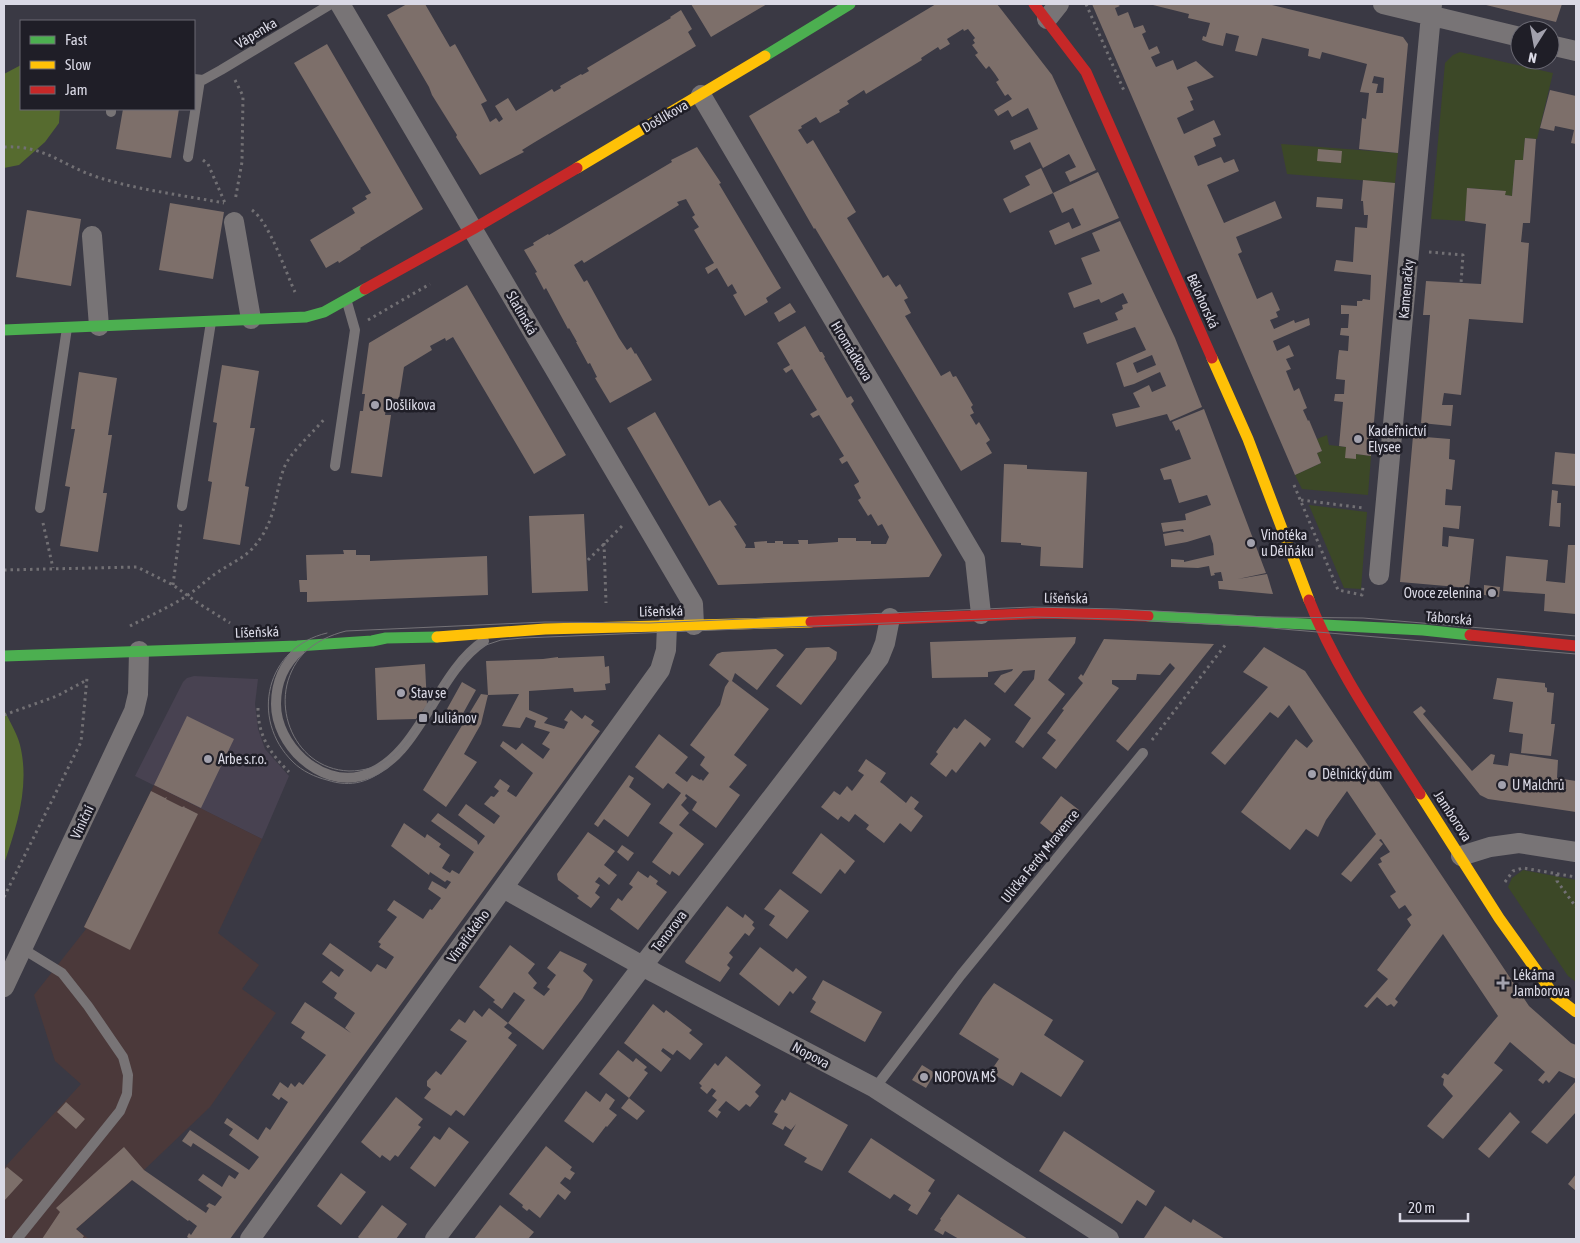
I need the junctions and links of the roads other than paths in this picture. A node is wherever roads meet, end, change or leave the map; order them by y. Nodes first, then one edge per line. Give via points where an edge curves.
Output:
1 (331, 4) edge
2 (340, 4) edge
3 (850, 4) edge
4 (1383, 4) edge
5 (1047, 9) edge
6 (1432, 9) edge
7 (1510, 34) edge
8 (1560, 47) edge
9 (1576, 51) edge
10 (197, 79) edge
11 (701, 95) junction
12 (195, 98) edge
13 (194, 110) edge
14 (189, 153) road end
15 (234, 213) road end
16 (473, 229) junction
17 (92, 236) dead end
18 (347, 300) junction
19 (251, 320) junction
20 (211, 322) junction
21 (99, 326) junction
22 (67, 327) junction
23 (4, 330) edge
24 (335, 466) dead end
25 (182, 506) road end
26 (40, 508) road end
27 (1379, 575) dead end
28 (981, 614) junction
29 (890, 618) junction
30 (1320, 624) junction
31 (694, 625) junction
32 (667, 626) junction
33 (497, 633) junction
34 (306, 645) junction
35 (1576, 646) edge
36 (139, 651) junction
37 (4, 656) edge
38 (1143, 753) road end
39 (1576, 852) edge
40 (1461, 856) junction
41 (503, 888) junction
42 (23, 948) junction
43 (643, 966) junction
44 (4, 987) edge
45 (1576, 1012) edge
46 (876, 1088) junction
47 (17, 1239) edge
48 (250, 1239) edge
49 (436, 1239) edge
50 (1109, 1239) edge

1 - 10 lane, Vápenka via 221,70 203,80
2 - 16 street, Slatinská
3 - 11 street, Došlíkova
4 - 6 street
5 - 30 street, Bělohorská via 1086,72 1248,439
6 - 7 street
6 - 27 street, Kamenačky
8 - 9 street
10 - 12 lane
11 - 16 street, Došlíkova
11 - 28 street, Hromádkova via 975,558
13 - 14 lane
15 - 19 street
16 - 18 street, Došlíkova
16 - 31 street, Slatinská via 693,604
17 - 21 street
18 - 19 street, Došlíkova via 324,312 306,316
18 - 24 lane via 355,330
19 - 20 street, Došlíkova
20 - 21 street, Došlíkova
20 - 25 lane
21 - 22 street, Došlíkova
22 - 23 street, Došlíkova
22 - 26 lane
28 - 29 street, Líšeňská
28 - 30 street, Líšeňská via 1117,614
29 - 31 street, Líšeňská
29 - 43 street, Tenorova via 879,658
30 - 35 street, Táborská via 1423,630
30 - 40 street, Jamborova via 1360,702
31 - 32 street, Líšeňská
32 - 33 street, Líšeňská
32 - 41 street, Vinařického via 666,650 660,670
33 - 34 street, Líšeňská
33 - 34 lane via 472,650 457,667 395,756 376,771 344,778 325,773 307,763 293,748 278,719 276,702 282,673 294,655
34 - 36 street, Líšeňská
36 - 37 street, Líšeňská
36 - 42 street, Viniční via 138,694 134,711
38 - 46 lane, Ulička Ferdy Mravence via 961,975
39 - 40 street via 1519,843
40 - 45 street, Jamborova via 1499,918 1554,995
41 - 43 street, Nopova
41 - 48 street, Vinařického
42 - 44 street, Viniční
42 - 47 lane via 62,973 123,1057 128,1075 127,1094 120,1111
43 - 46 street, Nopova
43 - 49 street, Tenorova
46 - 50 street, Nopova

